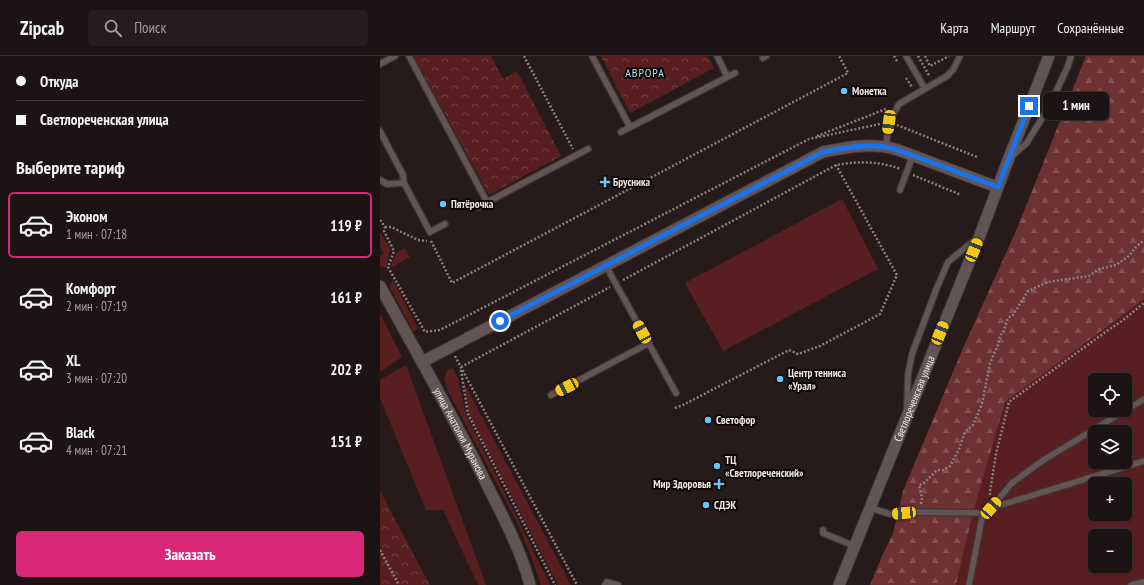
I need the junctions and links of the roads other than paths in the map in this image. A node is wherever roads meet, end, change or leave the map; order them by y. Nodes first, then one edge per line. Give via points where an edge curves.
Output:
1 (395, 56) edge
2 (409, 56) edge
3 (592, 56) edge
4 (717, 56) edge
5 (906, 56) edge
6 (960, 56) edge
7 (1049, 56) edge
8 (1071, 56) edge
9 (380, 64) edge
10 (735, 72) dead end
11 (727, 76) junction
12 (925, 89) junction
13 (630, 128) junction
14 (380, 131) edge
15 (621, 132) dead end
16 (886, 146) junction
17 (588, 149) dead end
18 (913, 155) junction
19 (1008, 159) junction
20 (380, 180) edge
21 (404, 183) junction
22 (998, 187) junction
23 (900, 190) dead end
24 (487, 202) junction
25 (478, 207) dead end
26 (445, 224) dead end
27 (980, 235) junction
28 (606, 266) junction
29 (380, 286) edge
30 (649, 344) junction
31 (422, 362) junction
32 (676, 394) dead end
33 (551, 395) dead end
34 (1144, 398) edge
35 (907, 415) junction
36 (1144, 461) edge
37 (870, 508) junction
38 (991, 508) junction
39 (983, 513) junction
40 (823, 530) dead end
41 (854, 546) junction
42 (1144, 582) edge
43 (530, 585) edge
44 (605, 585) edge
45 (618, 585) edge
46 (839, 585) edge
47 (969, 585) edge
48 (1132, 585) edge

1 - 9 lane
2 - 24 lane
3 - 13 lane
4 - 11 lane
5 - 12 lane
6 - 12 lane via 947,76
7 - 19 street, Светлореченская улица
8 - 19 lane via 1049,107 1026,144
10 - 11 lane
11 - 13 lane
12 - 16 lane via 899,104 889,122
13 - 15 lane
14 - 21 lane via 403,175
16 - 18 street
16 - 28 street via 858,146 823,152
17 - 24 lane
18 - 22 street
18 - 23 lane
19 - 22 street, Светлореченская улица
20 - 21 lane via 387,184
21 - 26 lane via 430,232
22 - 27 street, Светлореченская улица
24 - 25 lane
27 - 35 street, Светлореченская улица
27 - 35 lane via 948,262 936,290 912,354 908,375
28 - 30 lane
28 - 31 street
29 - 31 street, улица Анатолия Муранова
30 - 32 lane
30 - 33 lane
31 - 43 street, улица Анатолия Муранова via 503,516 523,561
34 - 38 lane via 1042,461 1012,483
35 - 37 street, Светлореченская улица
36 - 38 lane
37 - 39 lane via 890,514
37 - 41 street, Светлореченская улица
38 - 39 lane
39 - 47 lane
40 - 41 lane via 824,533
41 - 46 street, Светлореченская улица
42 - 48 lane
44 - 45 lane via 607,582

